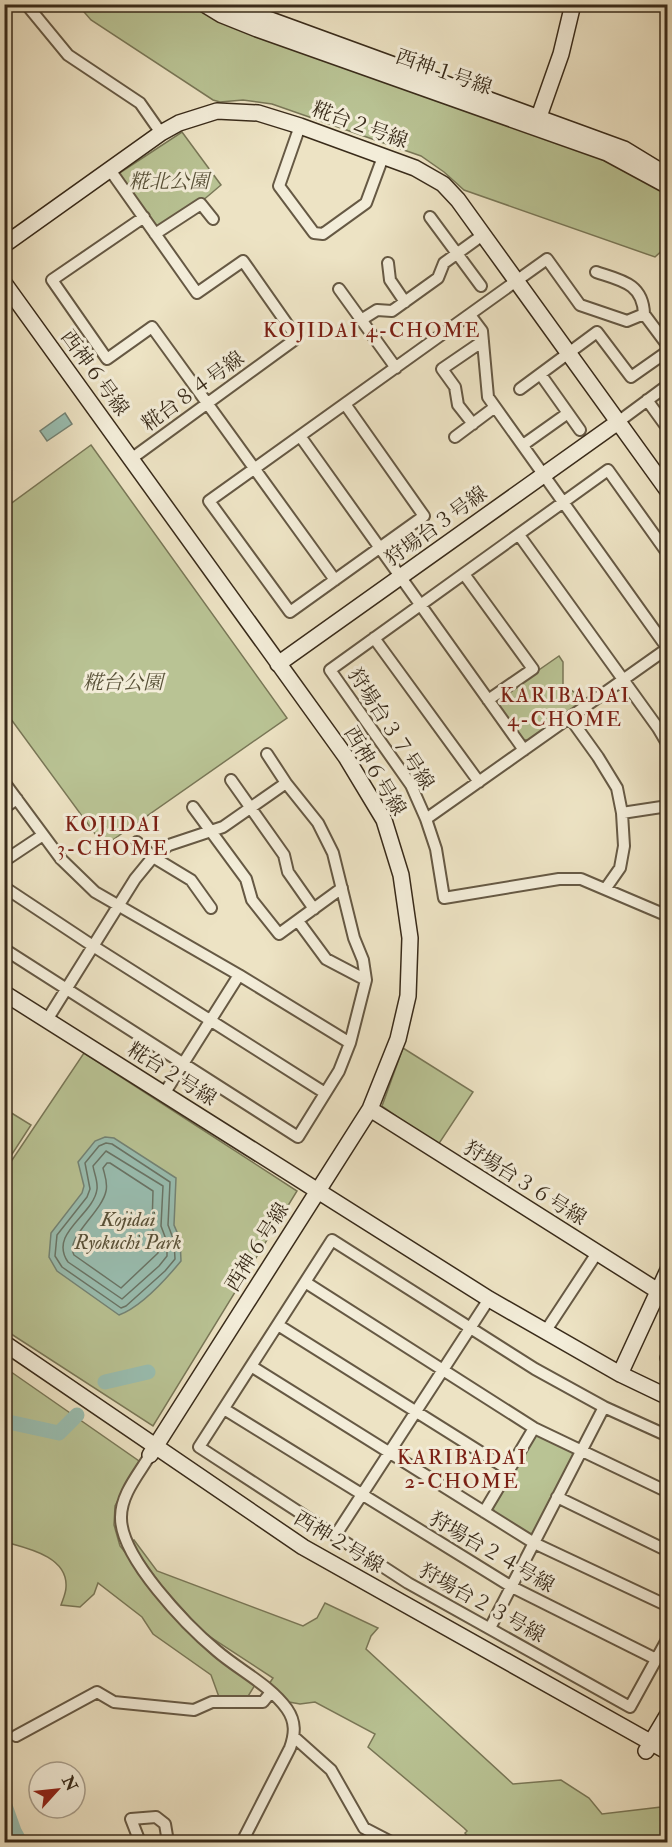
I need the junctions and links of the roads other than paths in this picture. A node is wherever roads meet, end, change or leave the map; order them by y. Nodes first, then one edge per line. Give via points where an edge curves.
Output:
1 (26, 4) edge
2 (204, 4) edge
3 (227, 4) edge
4 (573, 4) edge
5 (537, 122) junction
6 (300, 126) junction
7 (161, 133) junction
8 (383, 157) junction
9 (110, 170) junction
10 (668, 175) edge
11 (668, 186) edge
12 (144, 217) junction
13 (430, 217) dead end
14 (213, 219) dead end
15 (155, 234) junction
16 (484, 234) junction
17 (4, 245) edge
18 (458, 253) junction
19 (388, 263) dead end
20 (596, 272) dead end
21 (517, 281) junction
22 (4, 283) edge
23 (481, 286) dead end
24 (339, 289) dead end
25 (405, 302) junction
26 (644, 314) junction
27 (470, 315) junction
28 (361, 320) junction
29 (483, 341) junction
30 (668, 346) edge
31 (668, 351) edge
32 (569, 354) junction
33 (396, 368) junction
34 (541, 375) junction
35 (668, 385) edge
36 (520, 389) dead end
37 (647, 400) junction
38 (207, 404) junction
39 (345, 404) junction
40 (495, 407) junction
41 (568, 413) junction
42 (618, 422) junction
43 (473, 424) junction
44 (668, 429) edge
45 (580, 430) dead end
46 (300, 436) junction
47 (455, 437) dead end
48 (523, 445) junction
49 (130, 459) junction
50 (254, 469) junction
51 (543, 475) junction
52 (668, 491) edge
53 (563, 503) junction
54 (519, 535) junction
55 (380, 548) junction
56 (668, 554) edge
57 (464, 574) junction
58 (400, 577) junction
59 (335, 580) junction
60 (420, 605) junction
61 (374, 638) junction
62 (667, 649) edge
63 (278, 664) junction
64 (622, 680) junction
65 (488, 700) junction
66 (570, 718) junction
67 (668, 745) edge
68 (524, 750) junction
69 (267, 754) dead end
70 (231, 780) dead end
71 (4, 782) edge
72 (479, 782) junction
73 (286, 783) junction
74 (17, 799) junction
75 (668, 806) edge
76 (193, 807) dead end
77 (4, 808) edge
78 (250, 808) junction
79 (622, 813) junction
80 (426, 819) junction
81 (211, 831) junction
82 (43, 835) junction
83 (137, 842) dead end
84 (153, 857) junction
85 (4, 861) edge
86 (4, 886) edge
87 (342, 888) junction
88 (606, 888) junction
89 (119, 906) junction
90 (211, 908) dead end
91 (314, 909) junction
92 (668, 915) edge
93 (298, 921) junction
94 (93, 946) junction
95 (4, 950) edge
96 (238, 975) junction
97 (366, 980) junction
98 (66, 989) junction
99 (4, 993) edge
100 (47, 1020) junction
101 (211, 1020) junction
102 (350, 1043) junction
103 (184, 1063) junction
104 (325, 1092) junction
105 (164, 1094) junction
106 (370, 1109) junction
107 (317, 1191) junction
108 (597, 1253) junction
109 (668, 1270) edge
110 (305, 1282) junction
111 (658, 1291) junction
112 (489, 1299) junction
113 (278, 1325) junction
114 (469, 1329) junction
115 (545, 1332) junction
116 (4, 1343) edge
117 (4, 1355) edge
118 (251, 1366) junction
119 (442, 1370) junction
120 (620, 1374) junction
121 (668, 1397) edge
122 (604, 1407) junction
123 (224, 1409) junction
124 (416, 1412) junction
125 (534, 1428) junction
126 (668, 1436) edge
127 (153, 1451) junction
128 (581, 1451) junction
129 (389, 1453) junction
130 (509, 1470) junction
131 (668, 1492) edge
132 (362, 1496) junction
133 (557, 1497) junction
134 (484, 1512) junction
135 (335, 1536) junction
136 (534, 1543) junction
137 (668, 1551) edge
138 (512, 1587) junction
139 (668, 1606) edge
140 (490, 1628) junction
141 (668, 1638) edge
142 (656, 1659) junction
143 (270, 1692) junction
144 (668, 1714) edge
145 (16, 1736) dead end
146 (294, 1737) junction
147 (648, 1747) junction
148 (668, 1752) edge
149 (668, 1764) edge
150 (140, 1842) edge
151 (168, 1842) edge
152 (242, 1842) edge
153 (391, 1842) edge

1 - 7 street via 68,55 140,103
2 - 5 street, 西神１号線 via 257,29
3 - 5 street, 西神１号線
4 - 5 street via 561,54
5 - 10 street, 西神１号線 via 624,148
5 - 11 street, 西神１号線
6 - 7 street, 糀台２号線 via 258,113 217,111
6 - 8 street, 糀台２号線
6 - 8 street via 279,186 314,233 323,234 366,202
7 - 9 street, 糀台２号線
8 - 16 street, 糀台２号線 via 415,168 443,184
9 - 12 street, 糀台８４号線
9 - 17 street, 糀台２号線
12 - 15 street, 糀台８４号線
12 - 38 street via 52,280 107,359 152,327
13 - 18 street
14 - 15 street via 201,204
15 - 38 street, 糀台８４号線 via 197,293 243,261 297,338
16 - 18 street
16 - 21 street, 糀台２号線
18 - 23 street
18 - 25 street via 444,263 438,278
19 - 25 street via 390,280
20 - 26 street via 630,284 644,302
21 - 26 street via 547,259 580,305 627,321
21 - 27 street
21 - 32 street, 糀台２号線
22 - 49 street, 西神６号線
24 - 28 street
25 - 28 street via 392,311 377,310
26 - 30 street
27 - 29 street via 482,331
27 - 33 street
28 - 33 street
29 - 40 street via 488,397
29 - 43 street via 442,369 454,387 458,405
31 - 32 street via 630,377 597,332
32 - 34 street
32 - 42 street, 糀台２号線
33 - 39 street
34 - 36 street
34 - 41 street
35 - 37 street
37 - 42 street
37 - 44 street
38 - 49 street, 糀台８４号線
38 - 50 street
39 - 46 street
39 - 55 street via 424,516
40 - 43 street
40 - 48 street
41 - 45 street
41 - 48 street
42 - 51 street, 狩場台３号線
42 - 52 street, 糀台２号線
43 - 47 street
46 - 50 street
46 - 55 street
48 - 51 street
49 - 63 street, 西神６号線
50 - 59 street
50 - 59 street via 209,501 290,612
51 - 53 street
51 - 58 street, 狩場台３号線
53 - 54 street
53 - 56 street via 608,470
53 - 62 street
54 - 57 street
54 - 64 street
55 - 58 street
55 - 59 street
57 - 60 street
57 - 65 street via 533,669
58 - 60 street
58 - 63 street, 狩場台３号線
60 - 61 street
60 - 65 street
61 - 72 street
61 - 80 street, 狩場台３７号線 via 330,670 411,785
62 - 64 street
63 - 106 street, 西神６号線 via 346,757 384,820 401,875 410,938 408,996 398,1039
64 - 66 street
64 - 67 street
65 - 68 street
66 - 68 street
66 - 79 street via 617,788
68 - 72 street
69 - 73 street
70 - 78 street
71 - 74 street
72 - 80 street
73 - 78 street
73 - 87 street via 318,823 333,854
74 - 77 street
74 - 82 street
75 - 79 street
76 - 81 street
78 - 81 street
78 - 91 street via 284,855 288,872
79 - 88 street via 624,846 620,868
80 - 88 street, 狩場台３７号線 via 436,849 444,898 559,879 581,879
81 - 84 street via 169,845
81 - 93 street via 246,879 252,900 279,934
82 - 85 street
82 - 89 street via 74,873
83 - 84 street
84 - 89 street
84 - 90 street via 191,880
86 - 94 street
87 - 91 street
87 - 97 street
88 - 92 street, 狩場台３７号線
89 - 94 street
89 - 96 street
91 - 93 street
93 - 97 street via 326,959
94 - 98 street
94 - 101 street
95 - 98 street
96 - 101 street
96 - 102 street
97 - 102 street
98 - 100 street
98 - 103 street
99 - 100 street, 糀台２号線
100 - 105 street, 糀台２号線
101 - 103 street
101 - 104 street
102 - 104 street
103 - 104 street via 298,1137
103 - 105 street
105 - 107 street, 糀台２号線
106 - 107 street, 西神６号線
106 - 108 street, 狩場台３６号線
107 - 112 street, 糀台２号線
107 - 127 street, 西神６号線
108 - 111 street, 狩場台３６号線
108 - 115 street
109 - 111 street
110 - 113 street
110 - 114 street via 332,1240
110 - 119 street
111 - 120 street
112 - 114 street
112 - 115 street, 糀台２号線
113 - 118 street
113 - 124 street
114 - 119 street
114 - 122 street
115 - 120 street, 糀台２号線
116 - 127 street, 西神２号線
117 - 127 street, 西神２号線
118 - 123 street
118 - 129 street
119 - 124 street
119 - 125 street
120 - 121 street, 糀台２号線
122 - 126 street
122 - 128 street
123 - 132 street, 狩場台２４号線
123 - 135 street, 狩場台２３号線 via 199,1448
124 - 129 street
124 - 130 street
125 - 128 street
125 - 130 street
127 - 143 street via 126,1494 121,1516 125,1539 142,1569 188,1624
127 - 147 street, 西神２号線 via 297,1556
128 - 131 street
128 - 133 street
129 - 132 street
129 - 134 street
130 - 134 street
132 - 135 street
132 - 138 street, 狩場台２４号線
133 - 136 street
133 - 137 street
134 - 136 street
135 - 140 street, 狩場台２３号線 via 408,1583
136 - 138 street
136 - 139 street
138 - 140 street
138 - 142 street, 狩場台２４号線
140 - 142 street, 狩場台２３号線 via 630,1707
141 - 142 street
143 - 145 street via 263,1702 212,1702 194,1710 114,1702 97,1692
143 - 146 street via 288,1711
144 - 147 street
146 - 152 street
146 - 153 street via 331,1770 364,1828
147 - 148 street, 西神２号線
147 - 149 street, 西神２号線
150 - 151 street via 131,1819 156,1817 165,1824

